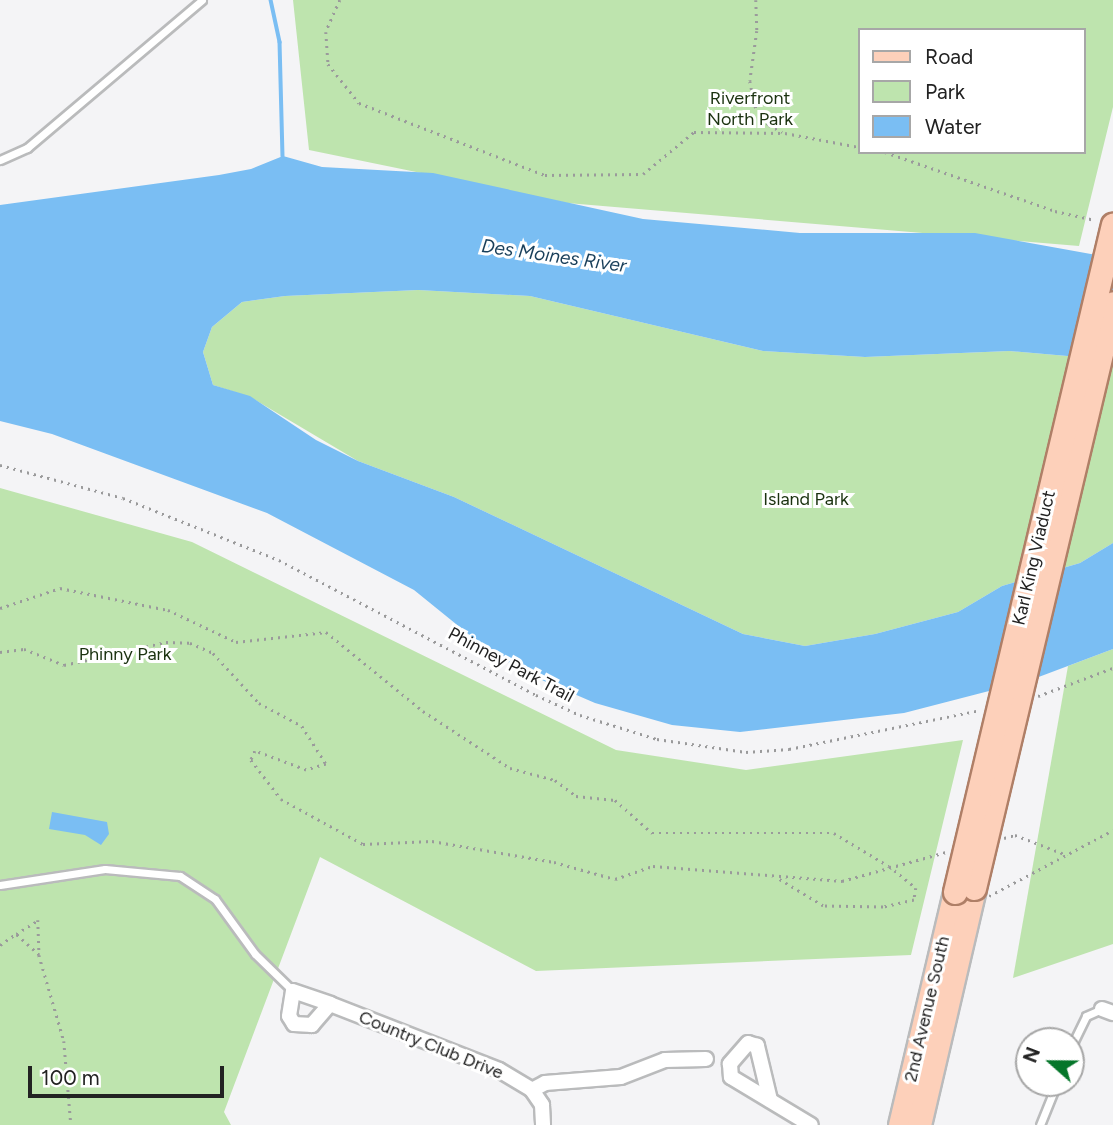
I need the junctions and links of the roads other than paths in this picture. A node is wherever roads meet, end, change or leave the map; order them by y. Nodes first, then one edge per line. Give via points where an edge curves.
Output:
1 (202, 0) edge
2 (0, 160) edge
3 (1107, 222) edge
4 (1113, 303) edge
5 (0, 885) edge
6 (973, 892) junction
7 (293, 991) junction
8 (330, 1004) junction
9 (1108, 1011) edge
10 (1080, 1027) edge
11 (706, 1059) dead end
12 (532, 1090) junction
13 (1051, 1097) edge
14 (770, 1100) dead end
15 (543, 1125) edge
16 (811, 1125) edge
17 (900, 1125) edge
18 (919, 1125) edge
19 (1040, 1125) edge

1 - 2 lane via 27,148
3 - 6 main road, Karl King Viaduct, bridge
4 - 6 main road, Karl King Viaduct, bridge
5 - 7 lane via 105,869 180,876 215,899 255,954
6 - 17 main road, 2nd Avenue South
6 - 18 main road
7 - 8 street, Country Club Drive
7 - 8 street via 288,1007 294,1024 312,1025
8 - 12 street, Country Club Drive via 499,1070
9 - 10 lane via 1086,1016
11 - 12 street via 665,1060 621,1077 545,1083
12 - 15 street via 542,1105
13 - 19 lane
14 - 16 street

